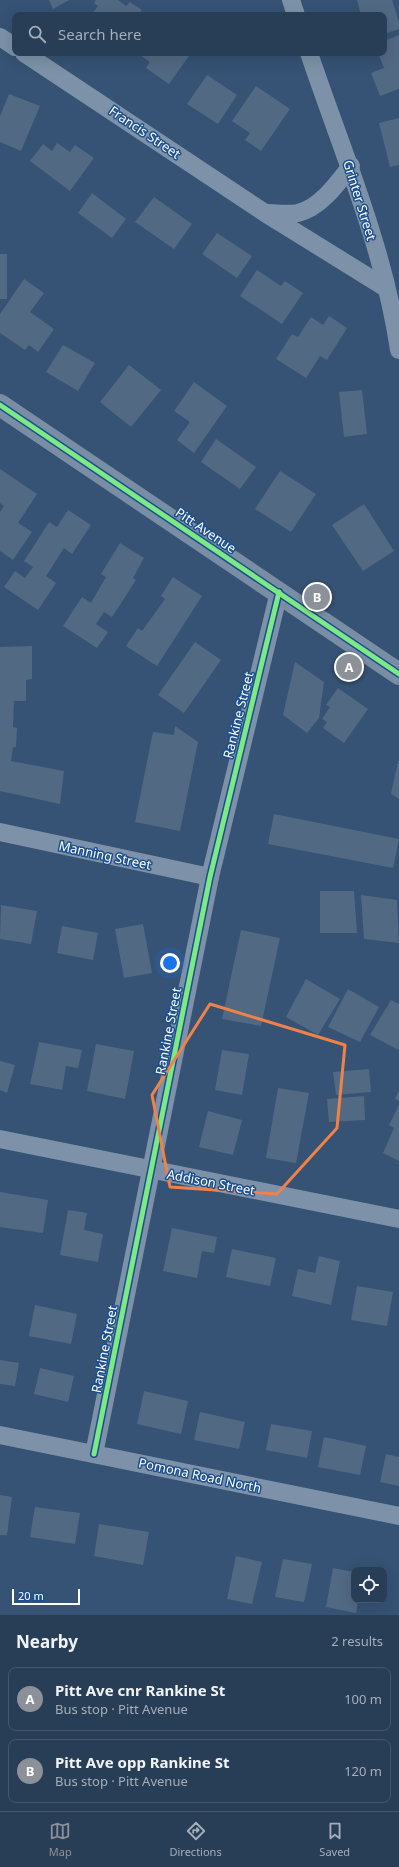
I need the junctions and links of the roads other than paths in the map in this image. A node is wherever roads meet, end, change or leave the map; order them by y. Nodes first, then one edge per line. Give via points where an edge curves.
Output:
1 (291, 0) edge
2 (295, 12) edge
3 (0, 38) edge
4 (12, 45) edge
5 (29, 56) edge
6 (310, 56) edge
7 (351, 166) junction
8 (265, 212) junction
9 (386, 288) junction
10 (399, 350) edge
11 (0, 405) edge
12 (279, 592) junction
13 (399, 674) edge
14 (0, 832) edge
15 (210, 877) junction
16 (0, 1138) edge
17 (151, 1170) junction
18 (399, 1219) edge
19 (0, 1435) edge
20 (94, 1454) junction
21 (399, 1516) edge

1 - 2 street
3 - 4 street
5 - 8 street, Francis Street
6 - 7 street, Grinter Street
7 - 8 street via 319,203 298,213
7 - 9 street, Grinter Street
8 - 9 street, Francis Street
9 - 10 street, Grinter Street
11 - 12 street, Pitt Avenue
12 - 13 street, Pitt Avenue
12 - 15 street, Rankine Street
14 - 15 street, Manning Street
15 - 17 street, Rankine Street
16 - 17 street, Addison Street
17 - 18 street, Addison Street
17 - 20 street, Rankine Street
19 - 20 street, Pomona Road North
20 - 21 street, Pomona Road North

